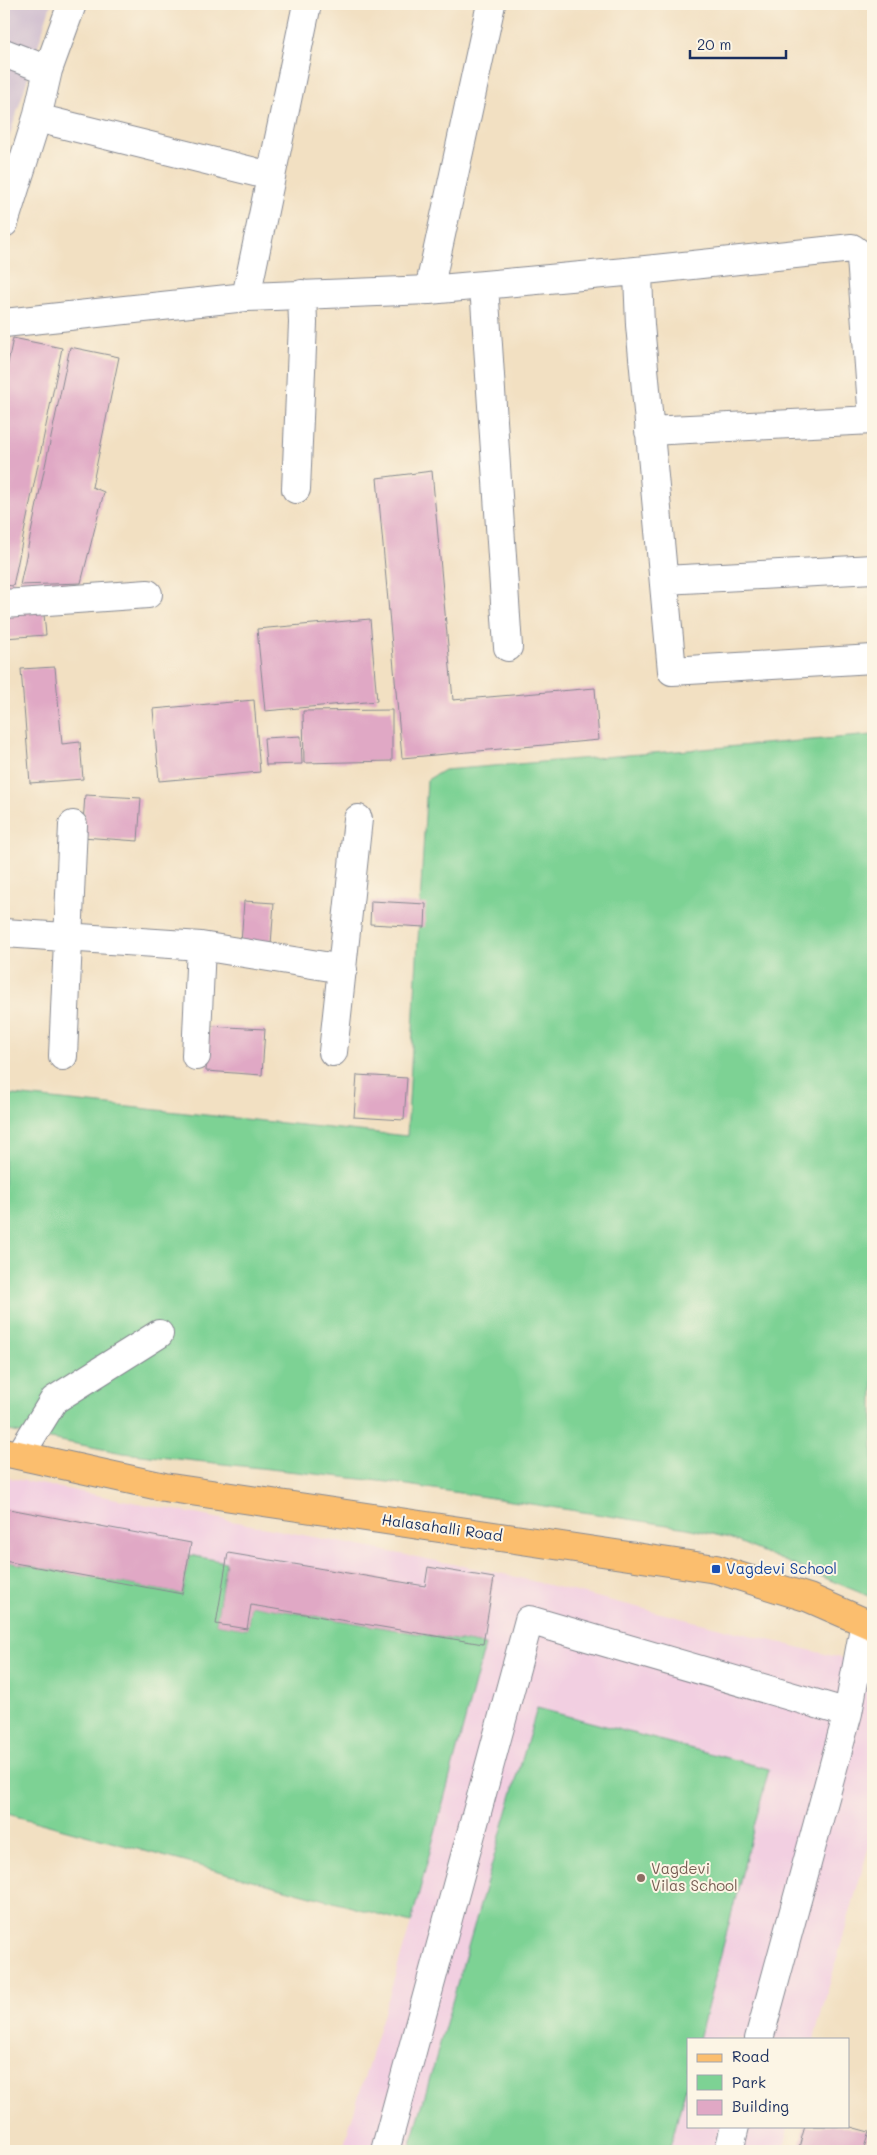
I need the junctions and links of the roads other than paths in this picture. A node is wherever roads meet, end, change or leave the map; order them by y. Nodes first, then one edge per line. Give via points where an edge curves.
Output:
1 (72, 4) edge
2 (307, 4) edge
3 (491, 4) edge
4 (4, 53) edge
5 (48, 70) junction
6 (37, 118) junction
7 (271, 176) junction
8 (4, 223) edge
9 (636, 271) junction
10 (484, 285) junction
11 (429, 290) junction
12 (302, 294) junction
13 (246, 297) junction
14 (4, 323) edge
15 (873, 420) edge
16 (650, 431) junction
17 (296, 489) dead end
18 (873, 569) edge
19 (664, 580) junction
20 (148, 594) dead end
21 (4, 604) edge
22 (508, 647) dead end
23 (873, 659) edge
24 (358, 819) dead end
25 (72, 825) dead end
26 (4, 933) edge
27 (68, 936) junction
28 (201, 946) junction
29 (343, 969) junction
30 (333, 1052) dead end
31 (63, 1056) dead end
32 (196, 1056) dead end
33 (159, 1334) dead end
34 (12, 1454) edge
35 (869, 1624) edge
36 (848, 1713) junction
37 (759, 2038) edge
38 (735, 2128) edge
39 (386, 2151) edge
40 (729, 2151) edge

1 - 5 street
2 - 7 street
3 - 11 street
4 - 5 street
5 - 6 street
6 - 7 street
6 - 8 street
7 - 13 street
9 - 10 street
9 - 15 street via 856,250 861,258
9 - 16 street
10 - 11 street
10 - 22 street
11 - 12 street
12 - 13 street
12 - 17 street
13 - 14 street
15 - 16 street
16 - 19 street
18 - 19 street
19 - 23 street via 672,670
20 - 21 street
24 - 29 street
25 - 27 street
26 - 27 street
27 - 28 street
27 - 31 street
28 - 29 street
28 - 32 street
29 - 30 street
33 - 34 street via 54,1400
34 - 35 main road, Halasahalli Road via 164,1487 716,1569 809,1598
35 - 36 street
36 - 37 street
36 - 39 street via 529,1620
38 - 40 street

